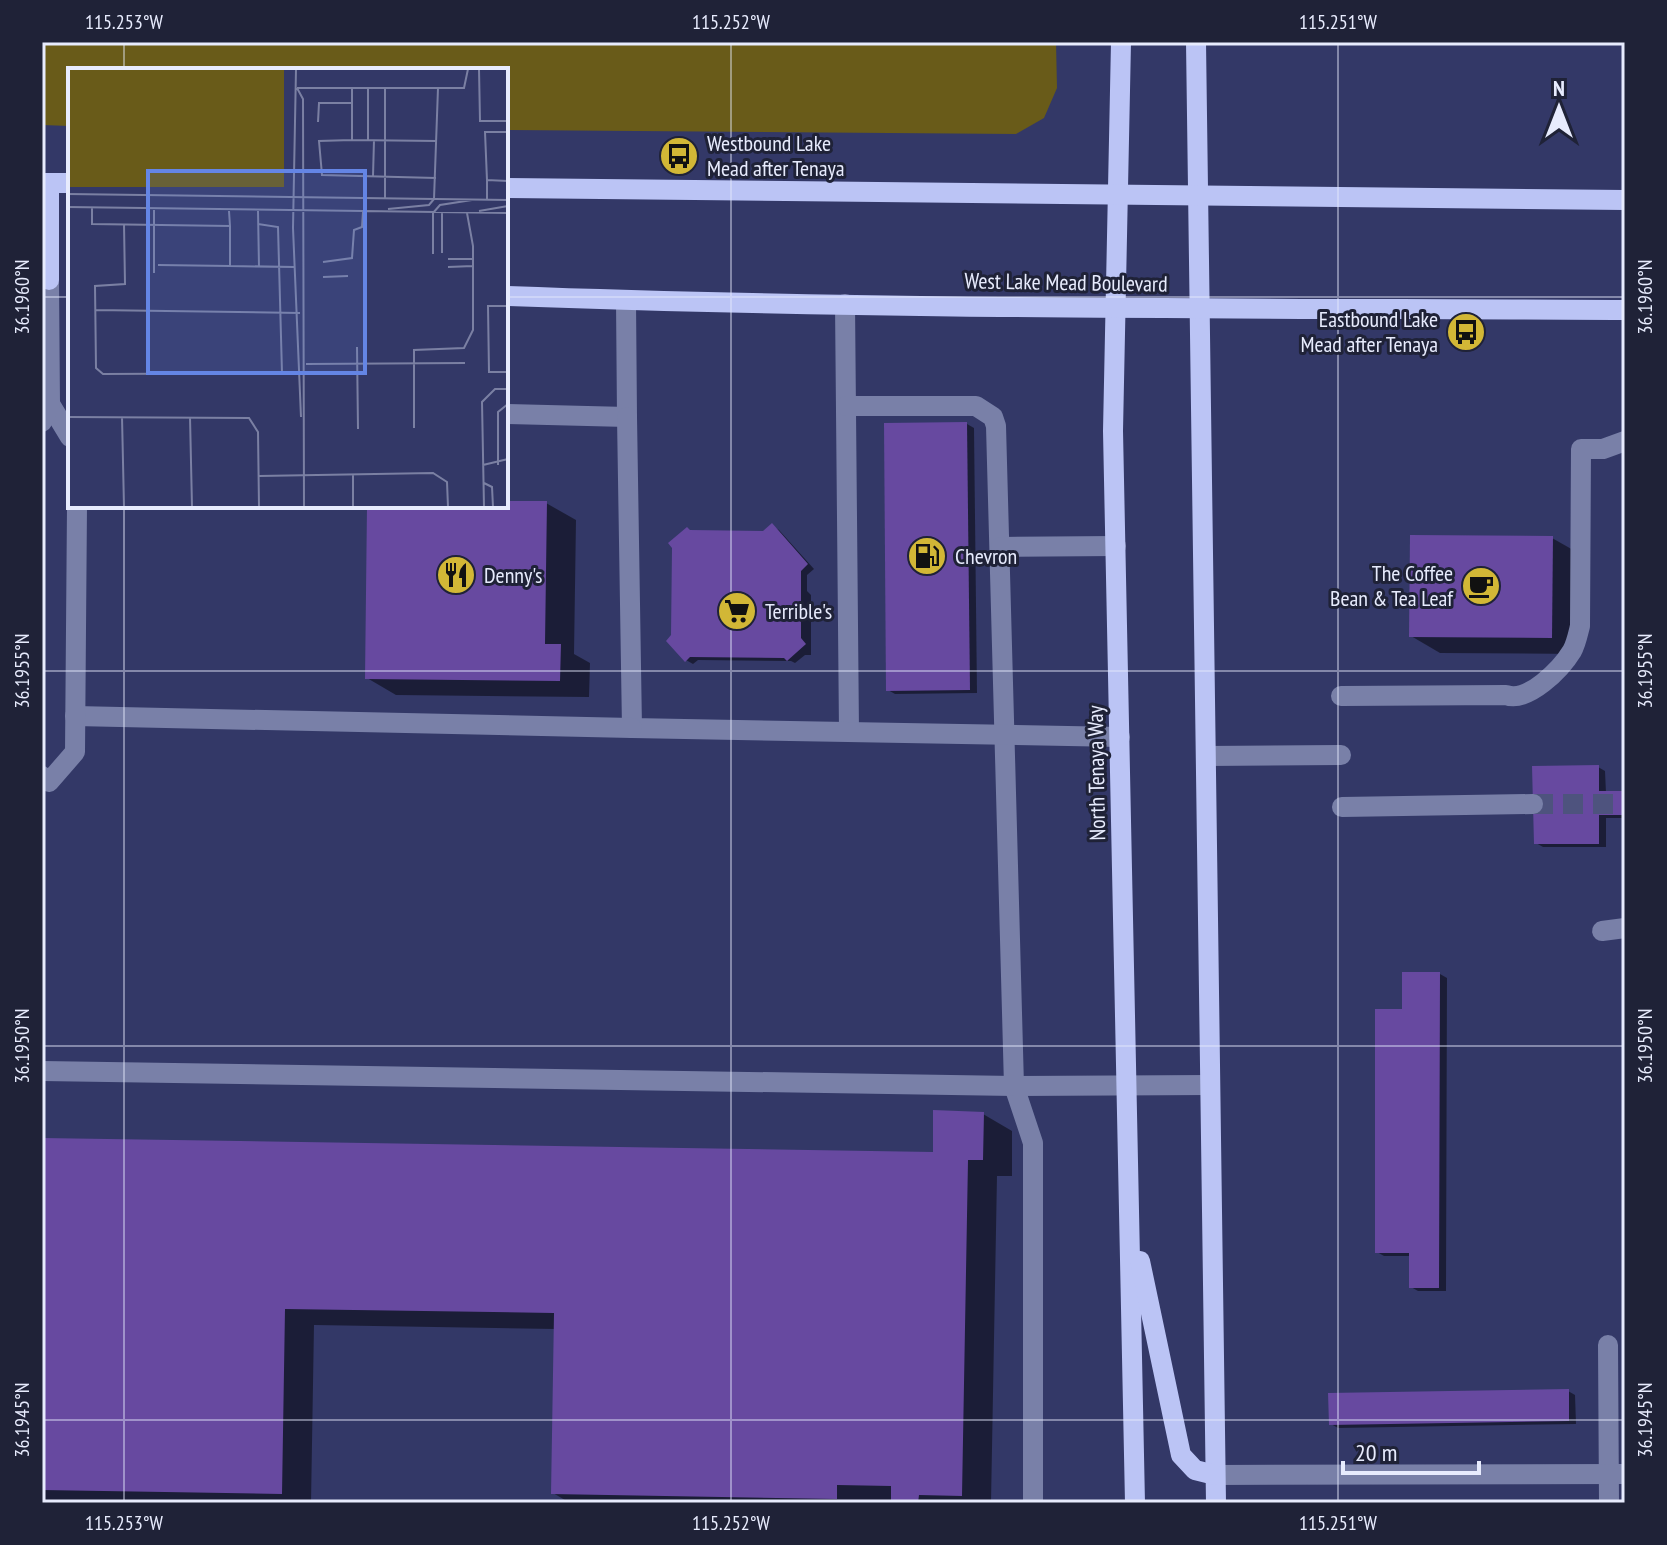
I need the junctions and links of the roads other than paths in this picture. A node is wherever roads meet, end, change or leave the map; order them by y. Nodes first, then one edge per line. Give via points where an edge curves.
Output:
1 (1121, 42) edge
2 (1196, 42) edge
3 (54, 183) edge
4 (508, 188) edge
5 (1120, 194) junction
6 (1198, 194) junction
7 (1625, 200) edge
8 (54, 281) edge
9 (508, 296) edge
10 (626, 301) junction
11 (845, 304) junction
12 (1117, 307) junction
13 (1200, 308) junction
14 (1625, 310) edge
15 (846, 406) junction
16 (51, 409) edge
17 (508, 414) edge
18 (627, 417) junction
19 (68, 434) edge
20 (1625, 441) edge
21 (77, 508) edge
22 (1116, 546) junction
23 (1001, 547) junction
24 (1341, 696) dead end
25 (75, 716) junction
26 (632, 728) junction
27 (849, 731) junction
28 (1002, 734) junction
29 (1120, 737) junction
30 (1341, 755) dead end
31 (1206, 756) junction
32 (42, 776) edge
33 (1533, 804) tunnel mouth
34 (1342, 807) dead end
35 (1625, 928) edge
36 (1602, 931) dead end
37 (42, 1071) edge
38 (1127, 1085) junction
39 (1210, 1085) junction
40 (1014, 1086) junction
41 (1129, 1210) junction
42 (1608, 1345) dead end
43 (1617, 1474) edge
44 (1215, 1475) junction
45 (1033, 1503) edge
46 (1135, 1503) edge
47 (1216, 1503) edge
48 (1609, 1503) edge

1 - 5 main road, North Tenaya Way
2 - 6 main road
3 - 8 main road
4 - 5 main road
5 - 6 main road
5 - 12 main road, North Tenaya Way
6 - 7 main road
6 - 13 main road
8 - 16 lane
9 - 10 main road, West Lake Mead Boulevard
10 - 11 main road, West Lake Mead Boulevard
10 - 18 lane
11 - 12 main road, West Lake Mead Boulevard
11 - 15 lane
12 - 13 main road, West Lake Mead Boulevard
12 - 22 main road, North Tenaya Way
13 - 14 main road, West Lake Mead Boulevard
13 - 31 main road
15 - 23 lane via 976,406 993,417
15 - 27 lane
16 - 19 lane
17 - 18 lane
18 - 26 lane
20 - 24 lane via 1581,449 1580,626 1564,662 1514,698
21 - 25 lane
22 - 23 lane
22 - 29 main road, North Tenaya Way
23 - 28 lane
25 - 26 lane
25 - 32 lane via 75,752 49,782
26 - 27 lane
27 - 28 lane
28 - 29 lane
28 - 40 lane
29 - 38 main road, North Tenaya Way
30 - 31 lane
31 - 39 main road
33 - 34 lane
35 - 36 lane
37 - 40 lane
38 - 39 lane
38 - 40 lane
38 - 41 main road, North Tenaya Way
39 - 44 main road
40 - 45 lane via 1033,1143
41 - 44 main road via 1178,1444 1187,1464
41 - 46 main road, North Tenaya Way
42 - 43 lane
43 - 44 lane
43 - 48 lane
44 - 47 main road

